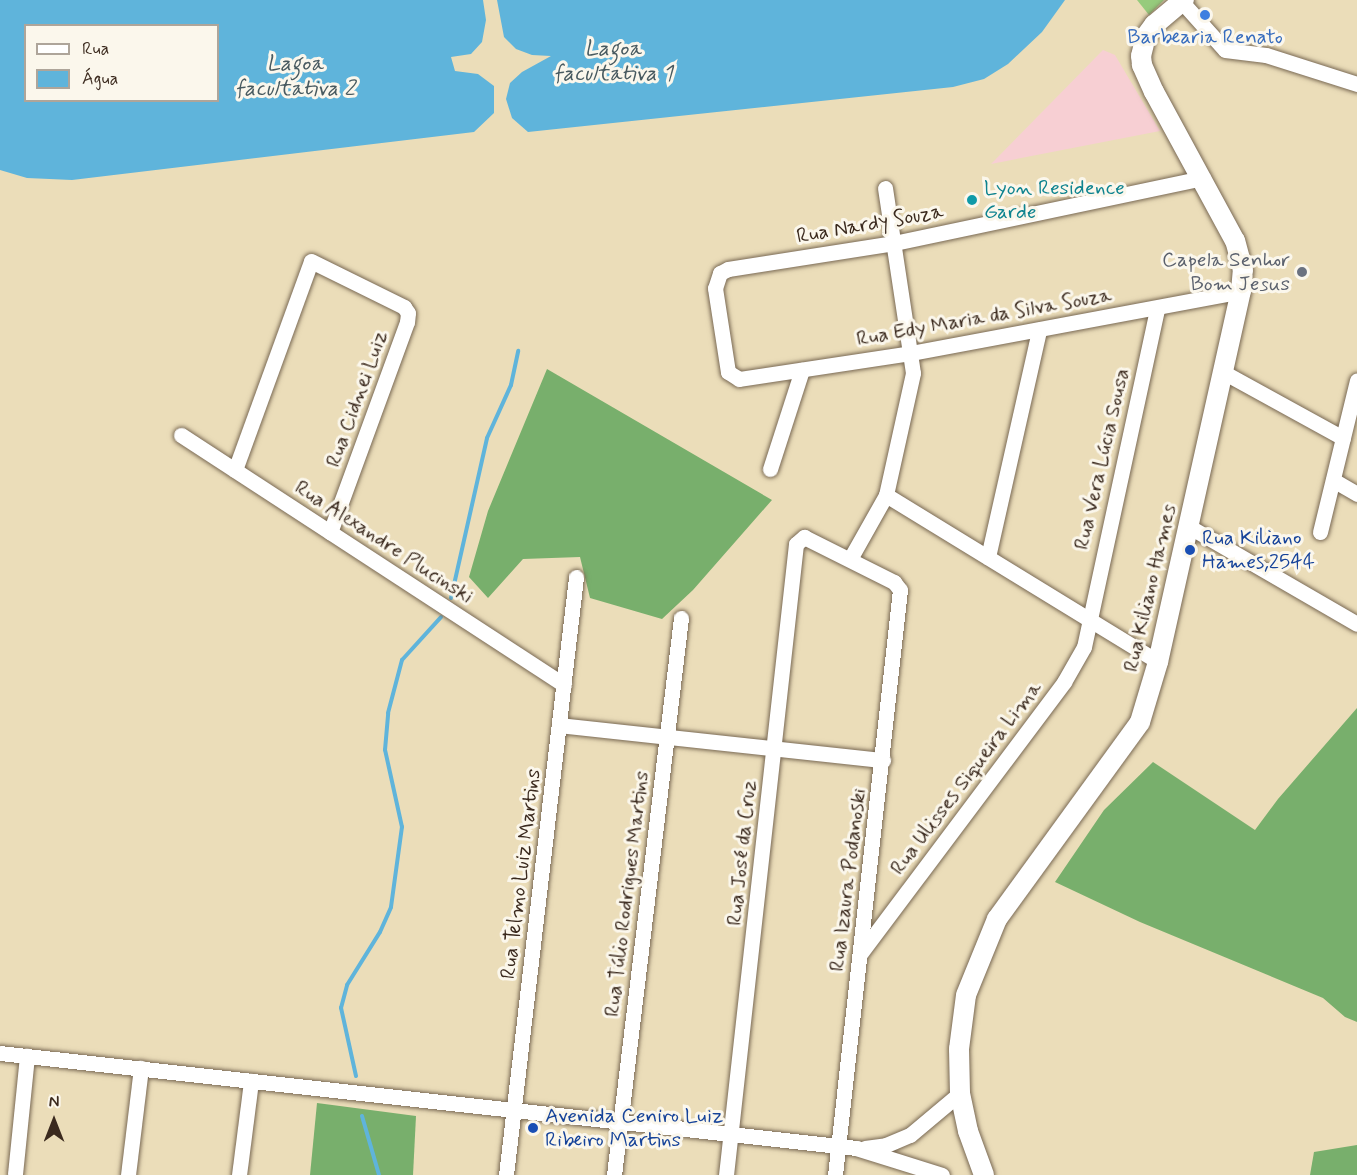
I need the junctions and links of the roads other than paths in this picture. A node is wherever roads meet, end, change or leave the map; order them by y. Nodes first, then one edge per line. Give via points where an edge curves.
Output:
1 (1183, 1) edge
2 (1357, 84) edge
3 (1203, 178) junction
4 (885, 188) dead end
5 (894, 243) junction
6 (1242, 291) junction
7 (1157, 308) junction
8 (1039, 330) junction
9 (911, 353) junction
10 (802, 370) junction
11 (1223, 372) junction
12 (733, 377) joint
13 (1357, 380) edge
14 (181, 435) dead end
15 (1343, 438) junction
16 (770, 469) dead end
17 (235, 470) junction
18 (1333, 480) junction
19 (1357, 494) edge
20 (886, 495) junction
21 (1188, 526) junction
22 (330, 532) junction
23 (1320, 532) dead end
24 (988, 557) junction
25 (850, 559) junction
26 (576, 577) dead end
27 (681, 618) dead end
28 (1088, 619) junction
29 (1357, 624) edge
30 (1158, 662) junction
31 (564, 685) junction
32 (559, 724) junction
33 (667, 736) junction
34 (775, 748) junction
35 (883, 760) junction
36 (860, 954) junction
37 (0, 1053) edge
38 (27, 1056) junction
39 (141, 1068) junction
40 (251, 1081) junction
41 (960, 1093) junction
42 (514, 1110) junction
43 (621, 1122) junction
44 (731, 1135) junction
45 (838, 1146) junction
46 (856, 1149) junction
47 (15, 1174) edge
48 (128, 1175) edge
49 (239, 1175) edge
50 (506, 1175) edge
51 (614, 1175) edge
52 (726, 1175) edge
53 (835, 1175) edge
54 (942, 1175) edge
55 (984, 1175) edge

1 - 2 street via 1225,50 1258,53
1 - 3 main road, Rua Kiliano Hames via 1154,25 1146,36 1141,56 1150,84
3 - 5 street, Rua Nardy Souza
3 - 6 main road, Rua Kiliano Hames via 1240,253
4 - 5 street
5 - 9 street
5 - 12 street, Rua Nardy Souza via 720,273 715,288 725,364
6 - 7 street, Rua Edy Maria da Silva Souza
6 - 11 main road, Rua Kiliano Hames
7 - 8 street, Rua Edy Maria da Silva Souza
7 - 28 street, Rua Vera Lúcia Sousa
8 - 9 street, Rua Edy Maria da Silva Souza
8 - 24 street
9 - 10 street, Rua Edy Maria da Silva Souza
9 - 20 street via 911,384
10 - 12 street, Rua Edy Maria da Silva Souza
10 - 16 street
11 - 15 street
11 - 21 main road, Rua Kiliano Hames
13 - 15 street
14 - 17 street, Rua Alexandre Plucinski
15 - 18 street
17 - 22 street, Rua Alexandre Plucinski
17 - 22 street, Rua Cidnei Luiz via 311,261 404,307 408,313
18 - 19 street
18 - 23 street
20 - 24 street
20 - 25 street
21 - 29 street
21 - 30 main road, Rua Kiliano Hames
22 - 31 street, Rua Alexandre Plucinski
24 - 28 street
25 - 34 street, Rua José da Cruz via 800,537 796,544
25 - 35 street, Rua Izaura Podanoski via 894,582 900,590
26 - 31 street, Rua Telmo Luiz Martins
27 - 33 street, Rua Túlio Rodrigues Martins
28 - 30 street
28 - 36 street, Rua Ulisses Siqueira Lima via 1084,647 1064,682
30 - 41 main road, Rua Kiliano Hames via 1140,722 997,919 966,995 959,1049
31 - 32 street, Rua Telmo Luiz Martins
32 - 33 street
32 - 42 street, Rua Telmo Luiz Martins
33 - 34 street
33 - 43 street, Rua Túlio Rodrigues Martins
34 - 35 street
34 - 44 street, Rua José da Cruz
35 - 36 street, Rua Izaura Podanoski
36 - 45 street, Rua Izaura Podanoski
37 - 38 street
38 - 39 street
38 - 47 street
39 - 40 street
39 - 48 street
40 - 42 street
40 - 49 street
41 - 46 street via 910,1135 886,1145
41 - 55 main road, Rua Kiliano Hames
42 - 43 street
42 - 50 street, Rua Telmo Luiz Martins
43 - 44 street
43 - 51 street, Rua Túlio Rodrigues Martins
44 - 45 street
44 - 52 street, Rua José da Cruz
45 - 46 street
45 - 53 street, Rua Izaura Podanoski
46 - 54 street

